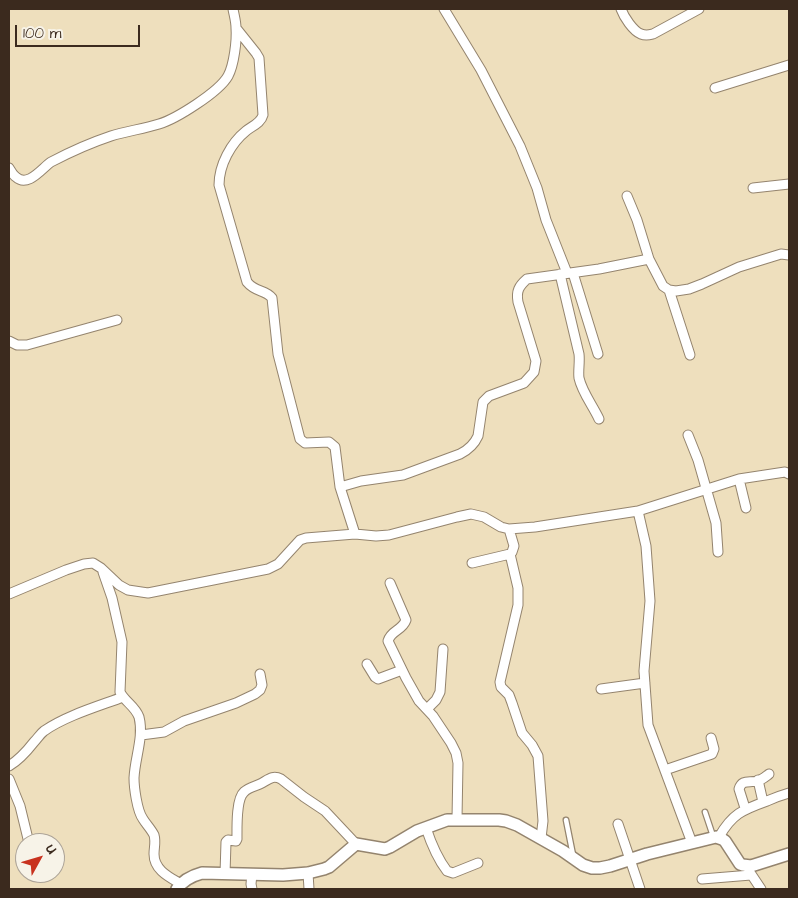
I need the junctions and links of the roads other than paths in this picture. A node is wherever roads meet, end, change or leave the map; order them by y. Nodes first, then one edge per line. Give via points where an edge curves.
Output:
1 (232, 9) edge
2 (444, 9) edge
3 (621, 9) edge
4 (699, 9) edge
5 (236, 28) junction
6 (789, 64) edge
7 (715, 88) dead end
8 (9, 168) edge
9 (789, 184) edge
10 (753, 188) dead end
11 (627, 196) dead end
12 (789, 255) edge
13 (649, 259) junction
14 (567, 274) junction
15 (669, 290) junction
16 (117, 320) dead end
17 (9, 341) edge
18 (598, 354) dead end
19 (690, 355) dead end
20 (599, 419) dead end
21 (688, 435) dead end
22 (789, 474) edge
23 (740, 479) junction
24 (340, 487) junction
25 (706, 490) junction
26 (746, 508) dead end
27 (638, 511) junction
28 (509, 529) junction
29 (355, 534) junction
30 (718, 552) dead end
31 (510, 554) junction
32 (472, 563) dead end
33 (101, 568) junction
34 (390, 583) dead end
35 (9, 594) edge
36 (443, 649) dead end
37 (368, 664) dead end
38 (402, 670) junction
39 (260, 674) dead end
40 (644, 682) junction
41 (601, 689) dead end
42 (123, 697) junction
43 (427, 709) junction
44 (141, 735) junction
45 (711, 738) dead end
46 (9, 766) edge
47 (665, 770) junction
48 (769, 774) dead end
49 (9, 779) edge
50 (758, 780) junction
51 (789, 793) edge
52 (763, 802) junction
53 (746, 808) junction
54 (705, 812) dead end
55 (458, 819) junction
56 (566, 820) dead end
57 (618, 824) dead end
58 (426, 828) junction
59 (27, 833) edge
60 (541, 838) junction
61 (716, 838) junction
62 (692, 843) junction
63 (356, 844) junction
64 (789, 854) edge
65 (574, 859) junction
66 (630, 860) junction
67 (478, 863) dead end
68 (749, 871) junction
69 (308, 873) junction
70 (224, 874) junction
71 (252, 874) junction
72 (702, 879) dead end
73 (179, 887) edge
74 (252, 889) edge
75 (309, 889) edge
76 (640, 889) edge
77 (761, 889) edge

1 - 5 street
2 - 14 street via 481,70 520,146
3 - 4 street via 643,35 653,34
5 - 8 street via 227,78 187,110 161,123 78,149 48,164 33,178 20,180
5 - 24 street via 259,58 264,115 230,149 219,185 247,282 272,298 278,354 300,439 305,443 333,443
6 - 7 street
9 - 10 street
11 - 13 street
12 - 15 street via 781,254 739,267 689,289
13 - 14 street
13 - 15 street via 663,286
14 - 18 street
14 - 20 street via 580,361 579,378
14 - 24 street via 527,279 520,285 518,302 536,361 534,372 524,383 489,396 483,402 478,436 468,449 403,475
15 - 19 street
16 - 17 street via 27,345
21 - 25 street
22 - 23 street
23 - 25 street
23 - 26 street
24 - 29 street
25 - 27 street
25 - 30 street via 716,523
27 - 28 street
27 - 40 street via 646,546 650,601
28 - 29 street via 471,514 389,535
28 - 31 street via 514,546
29 - 33 street via 300,540 278,564 268,569 148,593 118,585
31 - 32 street
31 - 60 street via 518,588 518,605 500,682 509,695 522,733 538,756 543,821
33 - 35 street via 93,563 84,564
33 - 42 street via 122,642 120,692
34 - 38 street via 406,620 388,641
36 - 43 street via 440,692
37 - 38 street via 378,679
38 - 43 street
39 - 44 street via 262,685 255,694 164,732
40 - 41 street
40 - 47 street via 648,725
42 - 44 street via 134,706
42 - 46 street via 79,713 41,733
43 - 55 street via 456,753
44 - 73 street via 134,779 138,806 153,834 156,864
45 - 47 street via 712,754
47 - 62 street
48 - 50 street
49 - 59 street
50 - 52 street
50 - 53 street via 743,782 739,787
51 - 52 street
52 - 53 street
53 - 61 street
54 - 61 lane
55 - 58 street
55 - 60 street via 506,821
56 - 65 lane
57 - 66 street
58 - 63 street via 384,849
58 - 67 street via 447,871 453,873
60 - 65 street
61 - 62 street
61 - 68 street via 724,841
62 - 66 street
63 - 69 street via 329,866
63 - 70 street via 325,811 280,779 272,777 244,792 240,800 237,839 226,842
64 - 68 street via 751,866
65 - 66 street via 592,868
66 - 76 street
68 - 72 street
68 - 77 street
69 - 71 street
69 - 75 street
70 - 71 street
70 - 73 street via 192,876
71 - 74 street

